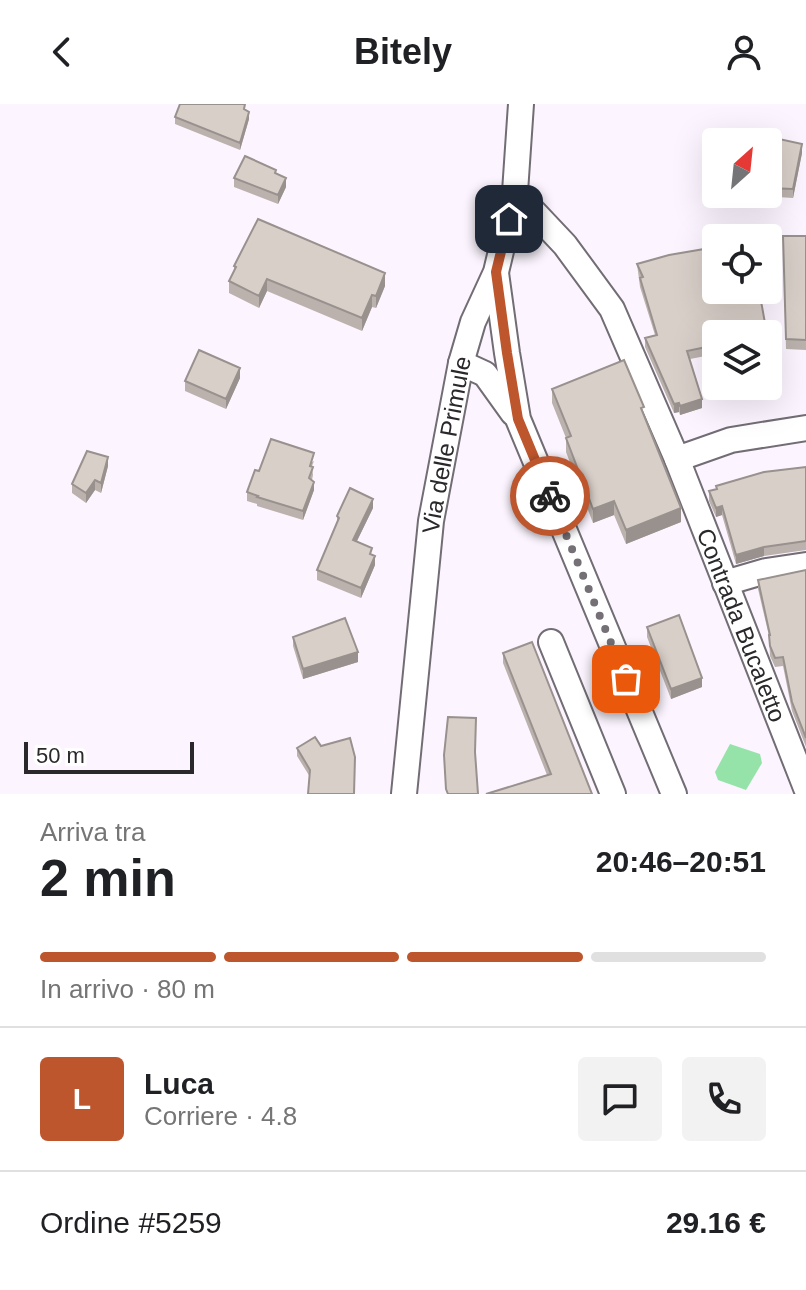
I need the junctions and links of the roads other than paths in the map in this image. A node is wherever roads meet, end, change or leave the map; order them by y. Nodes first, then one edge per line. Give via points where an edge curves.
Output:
1 (521, 104) edge
2 (515, 192) junction
3 (496, 272) junction
4 (461, 363) junction
5 (518, 419) junction
6 (806, 428) edge
7 (677, 459) junction
8 (806, 565) edge
9 (725, 583) junction
10 (551, 642) dead end
11 (806, 788) edge
12 (404, 794) edge
13 (613, 794) edge
14 (674, 794) edge

1 - 2 street, Via delle Primule
2 - 3 street, Via delle Primule
2 - 7 street, Contrada Bucaletto via 565,245 612,309
3 - 4 street, Via delle Primule
3 - 5 street
4 - 5 street via 485,374
4 - 12 street, Via delle Primule via 431,521
5 - 14 street
6 - 7 street via 731,440
7 - 9 street, Contrada Bucaletto
8 - 9 street
9 - 11 street, Contrada Bucaletto
10 - 13 street

